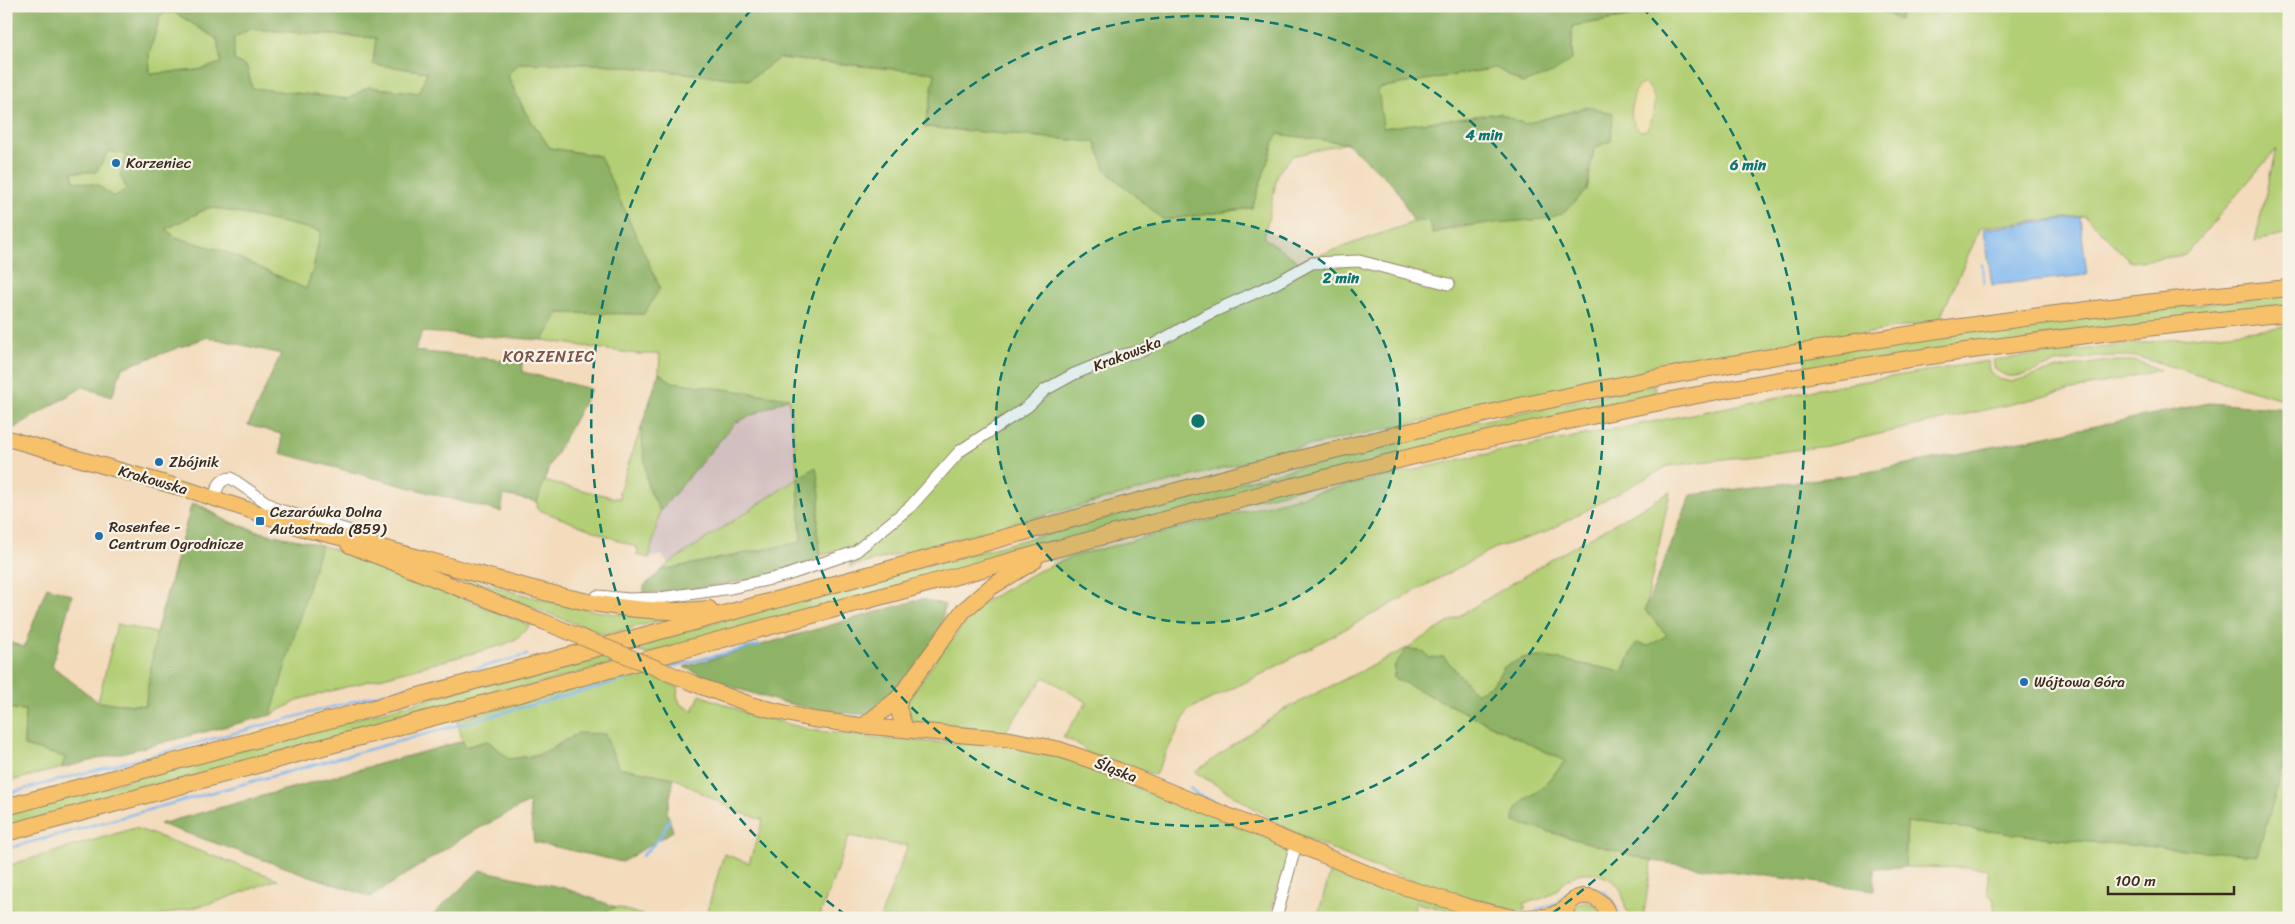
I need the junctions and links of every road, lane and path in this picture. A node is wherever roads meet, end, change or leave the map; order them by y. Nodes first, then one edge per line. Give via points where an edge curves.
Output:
1 (1449, 284) dead end
2 (2289, 288) edge
3 (2289, 313) edge
4 (6, 438) edge
5 (214, 498) junction
6 (299, 527) junction
7 (1058, 548) junction
8 (758, 604) junction
9 (542, 621) joint
10 (899, 698) junction
11 (864, 726) junction
12 (904, 729) junction
13 (6, 807) edge
14 (6, 833) edge
15 (1296, 844) junction
16 (1565, 913) edge
17 (1276, 918) edge
18 (1516, 918) edge
19 (1609, 918) edge

1 - 5 street, Krakowska via 1359,261 1312,263 1276,284 1208,314 1142,351 1118,356 1045,390 1027,407 960,451 911,506 850,555 784,576 731,588 660,598 604,597 564,590 276,509 231,478 221,482
2 - 8 highway via 1963,326 1766,357 1496,411 1290,461
3 - 7 highway via 2011,344 1779,380 1513,432 1278,488
4 - 5 main road, Krakowska
5 - 6 main road, Krakowska
6 - 8 highway via 594,605 669,612
6 - 9 main road, Krakowska
7 - 10 highway via 1006,577 976,599 950,626
7 - 14 highway
8 - 13 highway
9 - 11 main road, Śląska, bridge via 752,705 791,715
10 - 11 highway
10 - 12 highway via 898,708
11 - 12 main road, Śląska
12 - 15 main road, Śląska via 1008,739 1069,752
15 - 17 street
15 - 18 main road, Śląska via 1412,890
16 - 18 main road, Śląska
16 - 19 main road, Śląska via 1576,899 1588,896 1600,900

